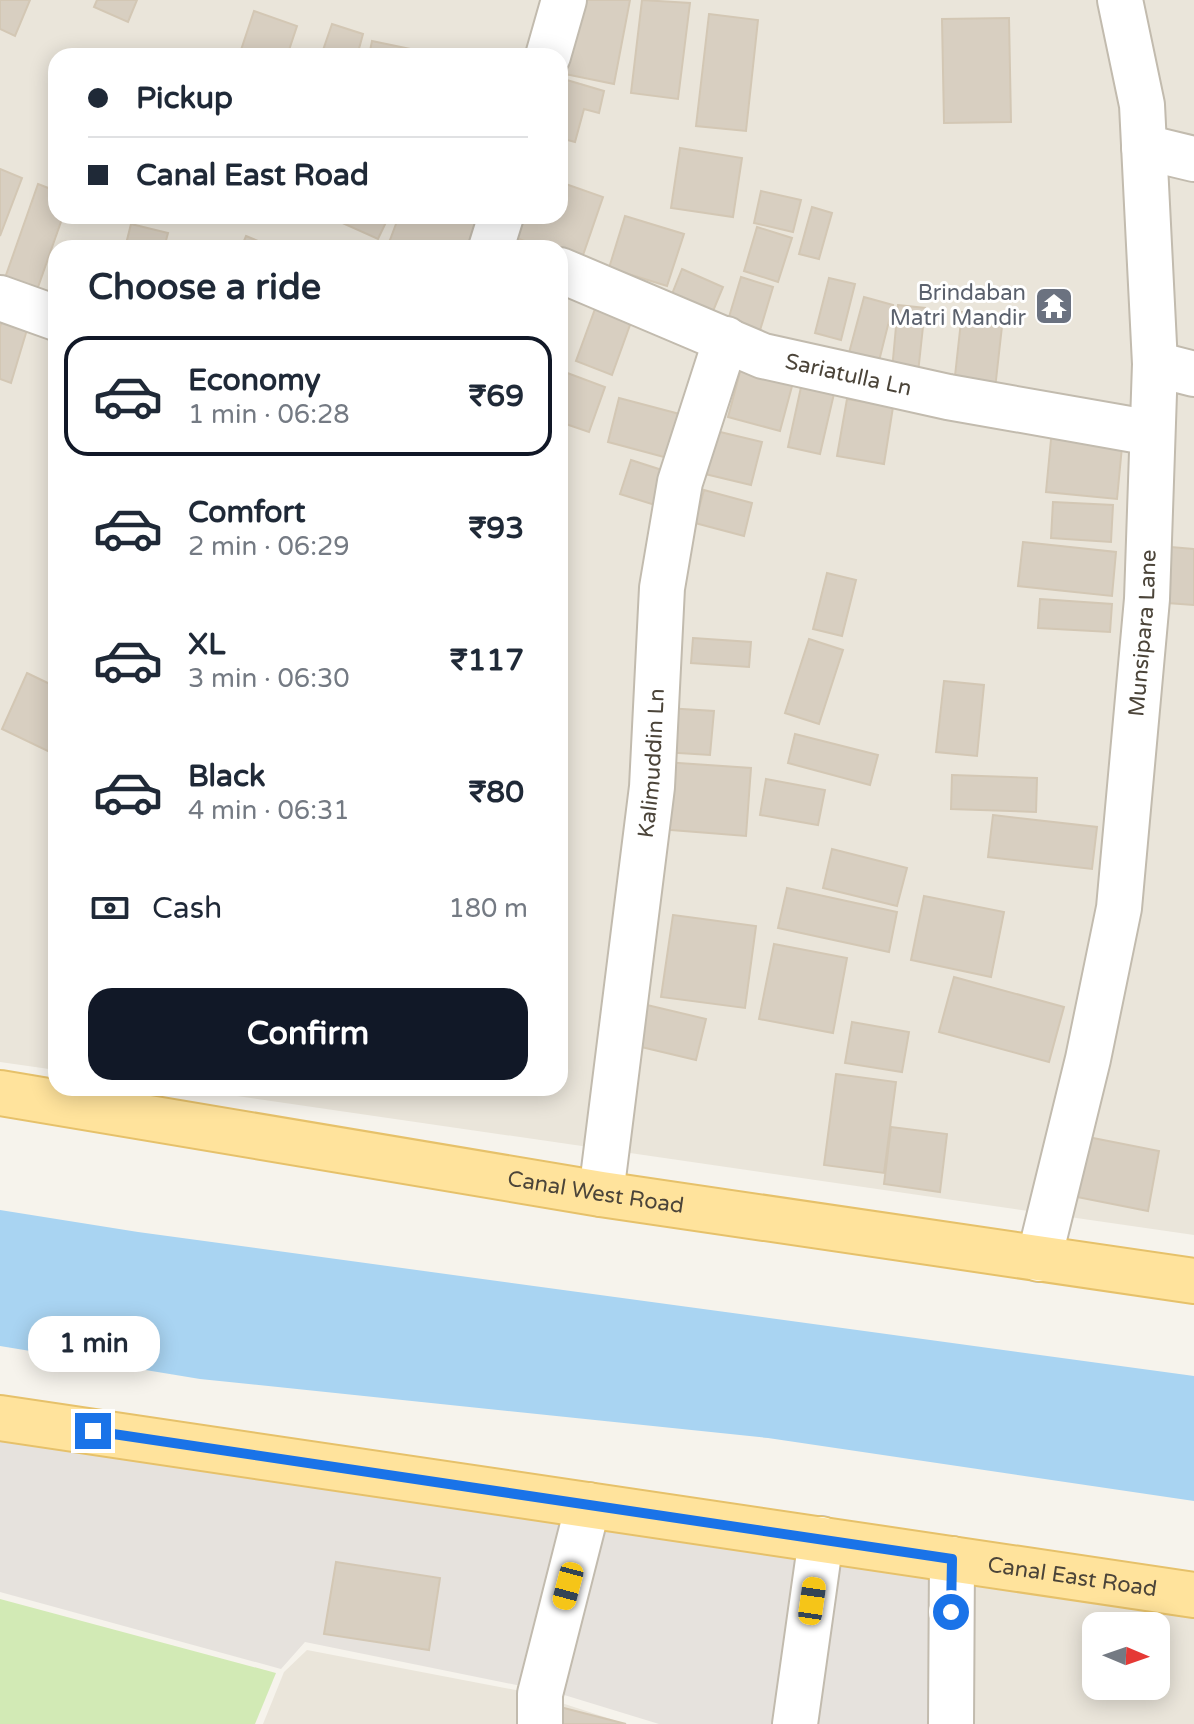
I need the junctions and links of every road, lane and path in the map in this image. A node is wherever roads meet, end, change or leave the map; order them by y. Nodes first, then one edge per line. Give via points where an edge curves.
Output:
1 (564, 0) edge
2 (1120, 0) edge
3 (550, 48) edge
4 (1144, 147) junction
5 (1194, 159) edge
6 (568, 273) edge
7 (0, 298) edge
8 (48, 315) edge
9 (726, 339) junction
10 (1174, 369) edge
11 (1152, 433) junction
12 (0, 1093) edge
13 (601, 1194) junction
14 (1039, 1259) junction
15 (1194, 1281) edge
16 (0, 1418) edge
17 (588, 1505) junction
18 (821, 1539) junction
19 (952, 1559) junction
20 (1194, 1595) edge
21 (963, 1722) edge
22 (540, 1724) edge
23 (795, 1724) edge

1 - 3 street
2 - 4 street, Munsipara Lane via 1142,105
4 - 5 street
4 - 10 street, Munsipara Lane
6 - 9 street, Sariatulla Ln
7 - 8 street
9 - 11 street, Sariatulla Ln via 763,356 948,397
9 - 13 street, Kalimuddin Ln via 680,482 662,588 652,787
10 - 11 street, Munsipara Lane
11 - 14 street, Munsipara Lane via 1147,599 1119,908
12 - 13 main road, Canal West Road
13 - 14 main road, Canal West Road
14 - 15 main road, Canal West Road
16 - 17 main road, Canal East Road
17 - 18 main road, Canal East Road
17 - 22 street via 540,1694
18 - 19 main road, Canal East Road
18 - 23 street
19 - 20 main road, Canal East Road
19 - 21 street

